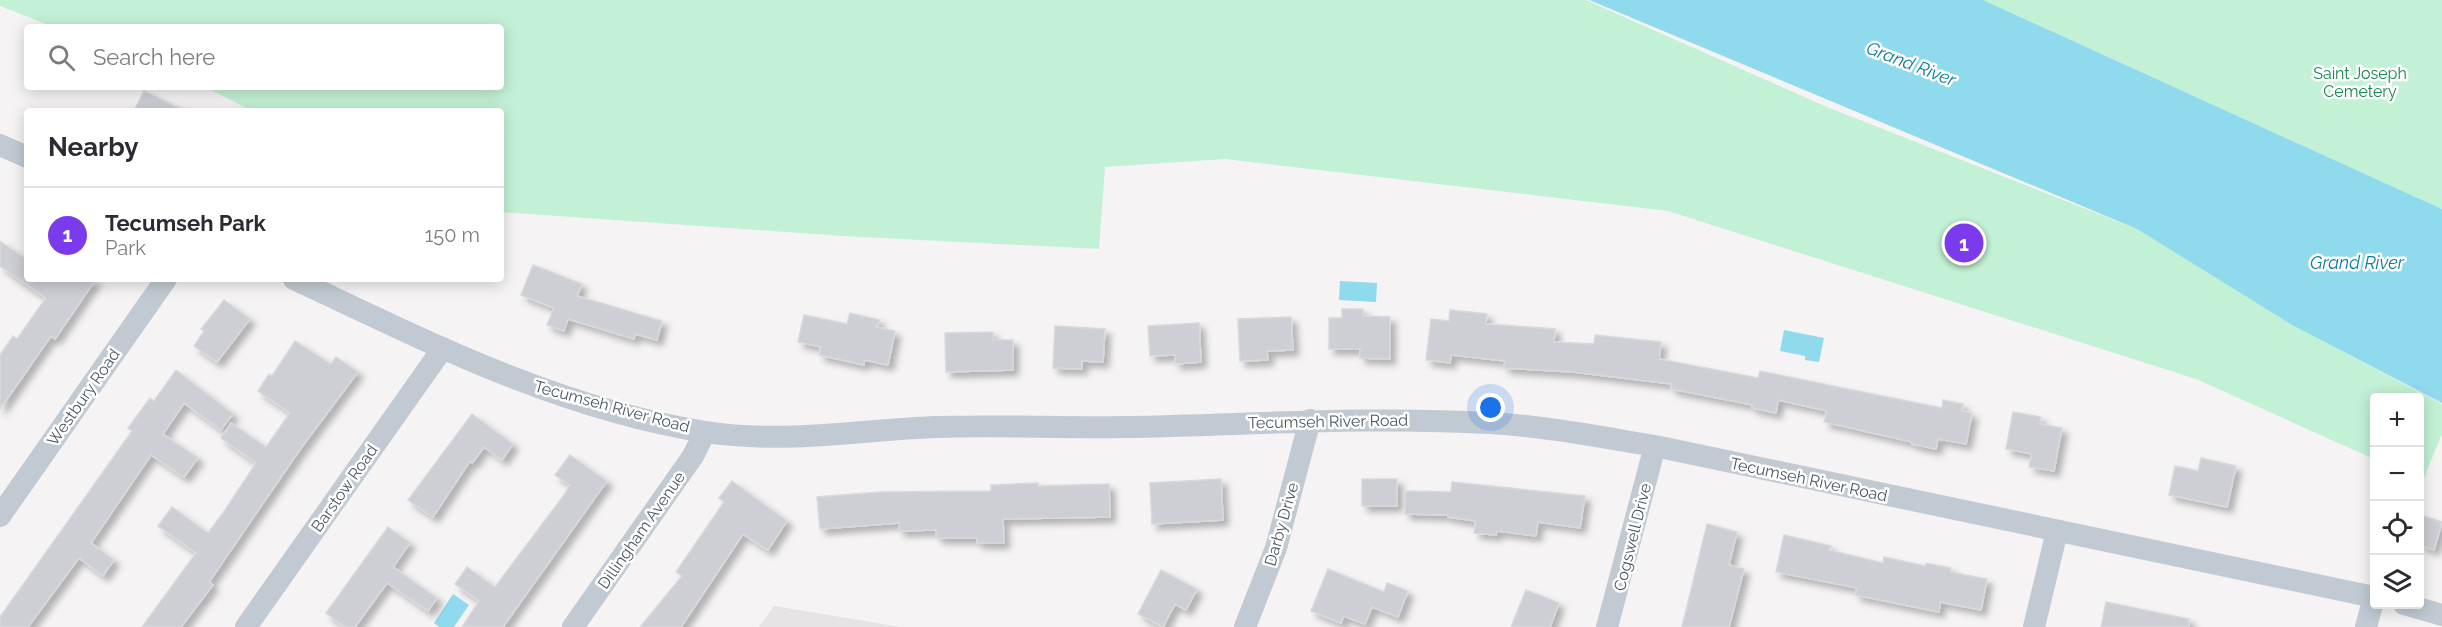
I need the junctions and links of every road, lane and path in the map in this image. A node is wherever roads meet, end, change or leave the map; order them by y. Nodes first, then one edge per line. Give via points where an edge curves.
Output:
1 (0, 145) edge
2 (24, 156) edge
3 (164, 282) edge
4 (300, 282) edge
5 (443, 348) junction
6 (1310, 420) junction
7 (705, 432) junction
8 (1655, 446) junction
9 (0, 516) edge
10 (2057, 531) junction
11 (2370, 596) edge
12 (2371, 609) edge
13 (2421, 609) edge
14 (2442, 615) edge
15 (246, 627) edge
16 (573, 627) edge
17 (1245, 627) edge
18 (1607, 627) edge
19 (2034, 627) edge
20 (2366, 627) edge

1 - 2 street
3 - 9 street, Westbury Road
4 - 5 street, Tecumseh River Road
5 - 7 street, Tecumseh River Road via 564,396
5 - 15 street, Barstow Road
6 - 7 street, Tecumseh River Road via 1125,427 934,427 813,438
6 - 8 street, Tecumseh River Road via 1492,423
6 - 17 street, Darby Drive via 1276,548
7 - 16 street, Dillingham Avenue via 693,456
8 - 10 street, Tecumseh River Road
8 - 18 street, Cogswell Drive
10 - 11 street, Tecumseh River Road
10 - 19 street
12 - 20 street
13 - 14 street

